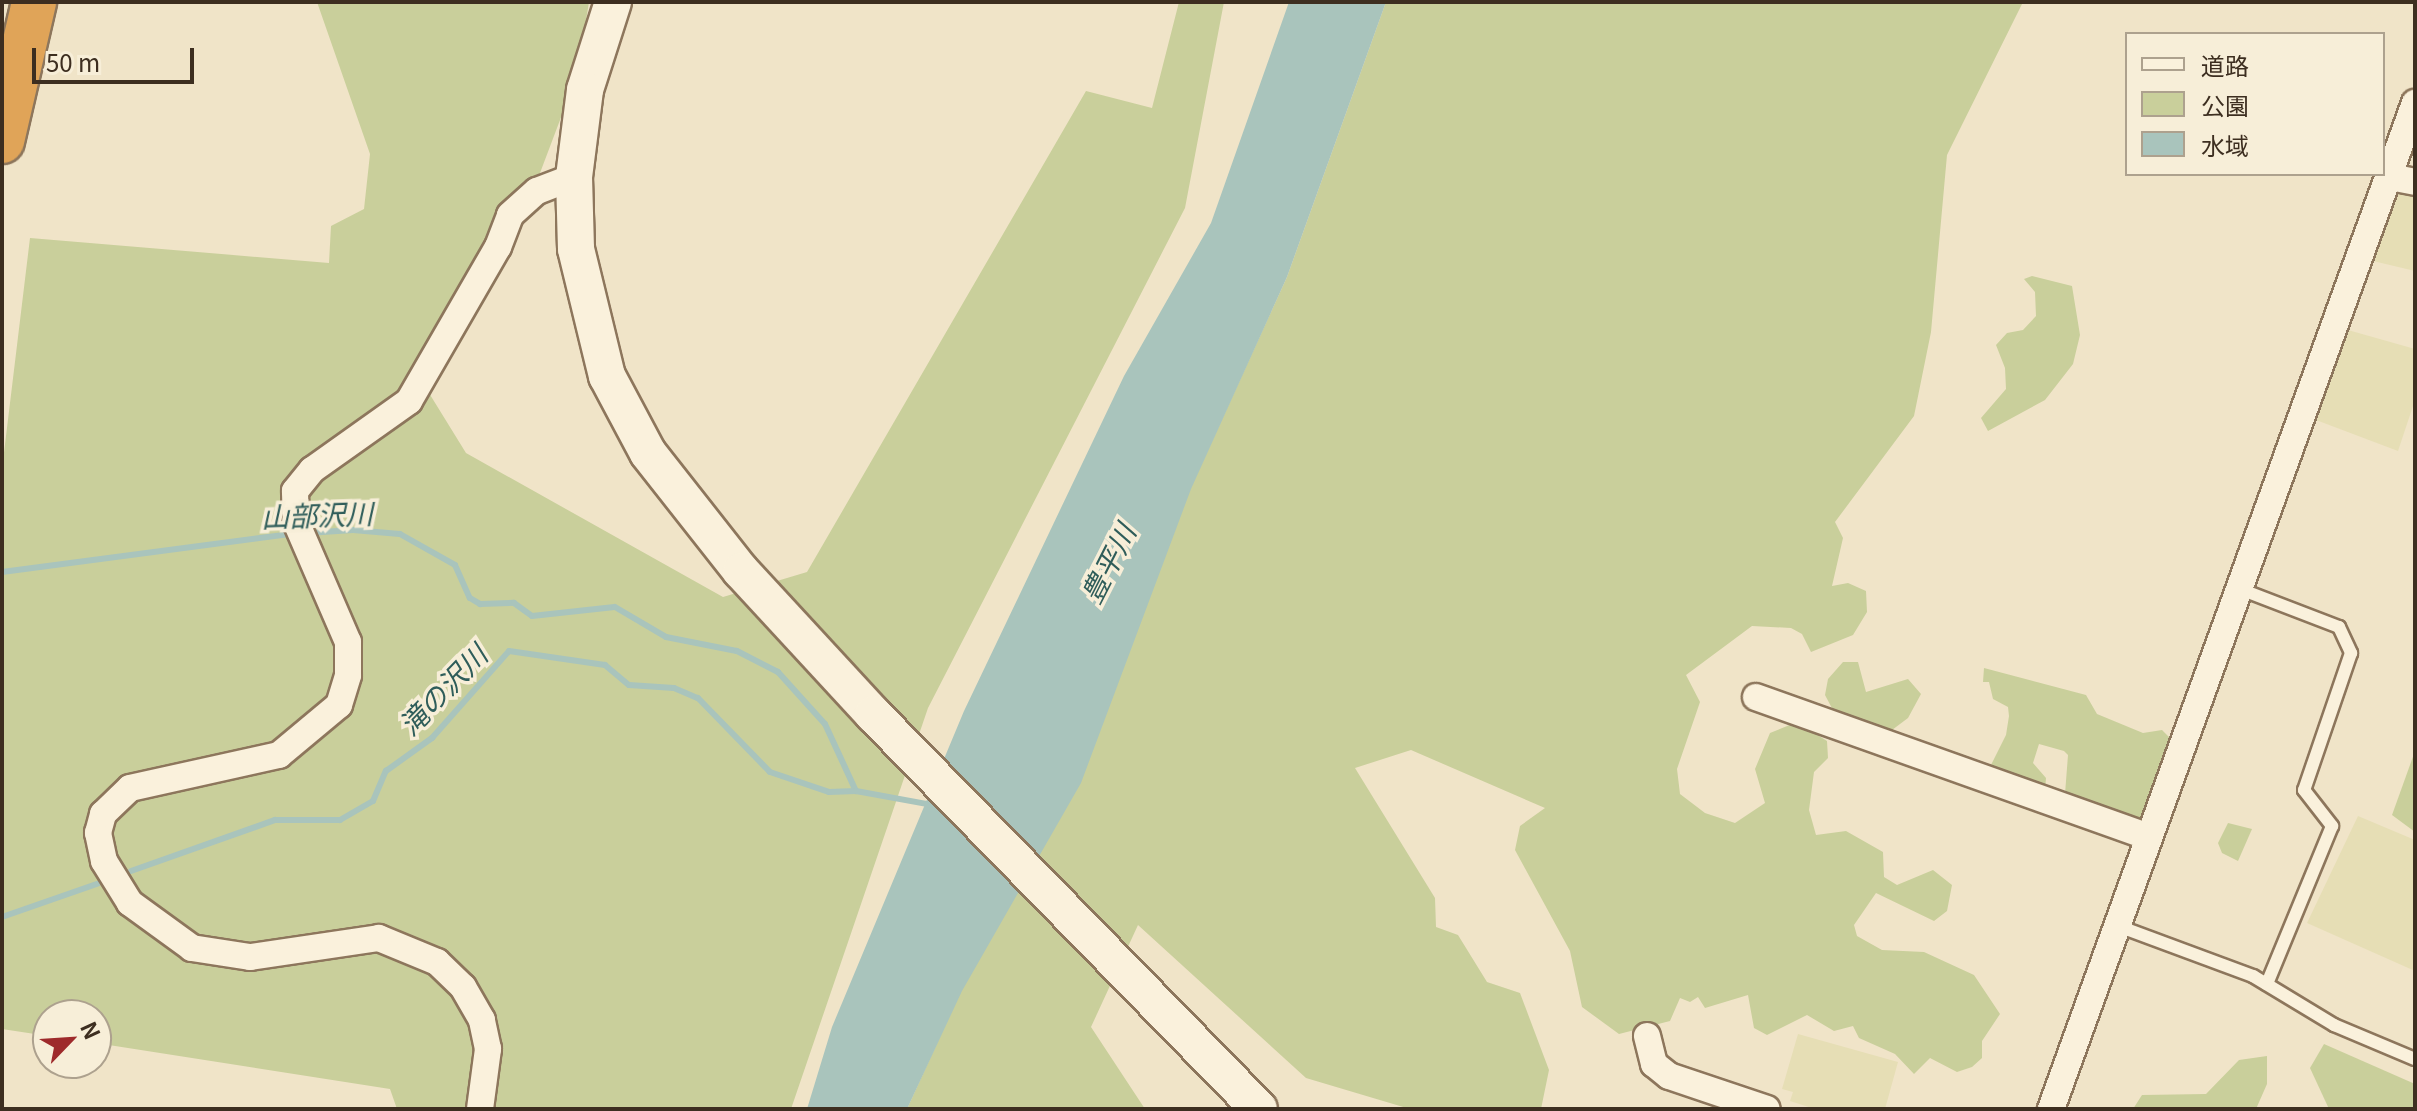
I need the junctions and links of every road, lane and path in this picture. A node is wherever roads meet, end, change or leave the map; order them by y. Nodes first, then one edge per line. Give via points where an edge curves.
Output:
1 (34, 2) edge
2 (613, 2) edge
3 (2415, 103) edge
4 (2, 141) edge
5 (574, 177) junction
6 (2402, 180) edge
7 (2240, 589) junction
8 (1756, 697) dead end
9 (2149, 837) junction
10 (2118, 926) junction
11 (2267, 984) junction
12 (1647, 1036) dead end
13 (2415, 1059) edge
14 (1254, 1107) edge
15 (480, 1109) edge
16 (1767, 1109) edge
17 (2051, 1109) edge

1 - 4 highway
2 - 5 street via 585,90
3 - 6 street
5 - 14 street via 583,292 598,350 624,412 690,510 873,714 1135,978
5 - 15 street via 537,191 510,215 469,300 409,401 312,470 295,491 299,530 348,642 348,675 339,705 279,755 130,788 103,814 98,833 104,861 130,903 192,948 250,957 379,938 437,962 463,987 482,1020 488,1049
6 - 7 street
7 - 9 street
7 - 11 lane via 2339,627 2351,653 2304,790 2332,826
8 - 9 street
9 - 10 street
10 - 11 lane
10 - 17 street
11 - 13 lane via 2334,1025
12 - 16 street via 1654,1064 1669,1076

